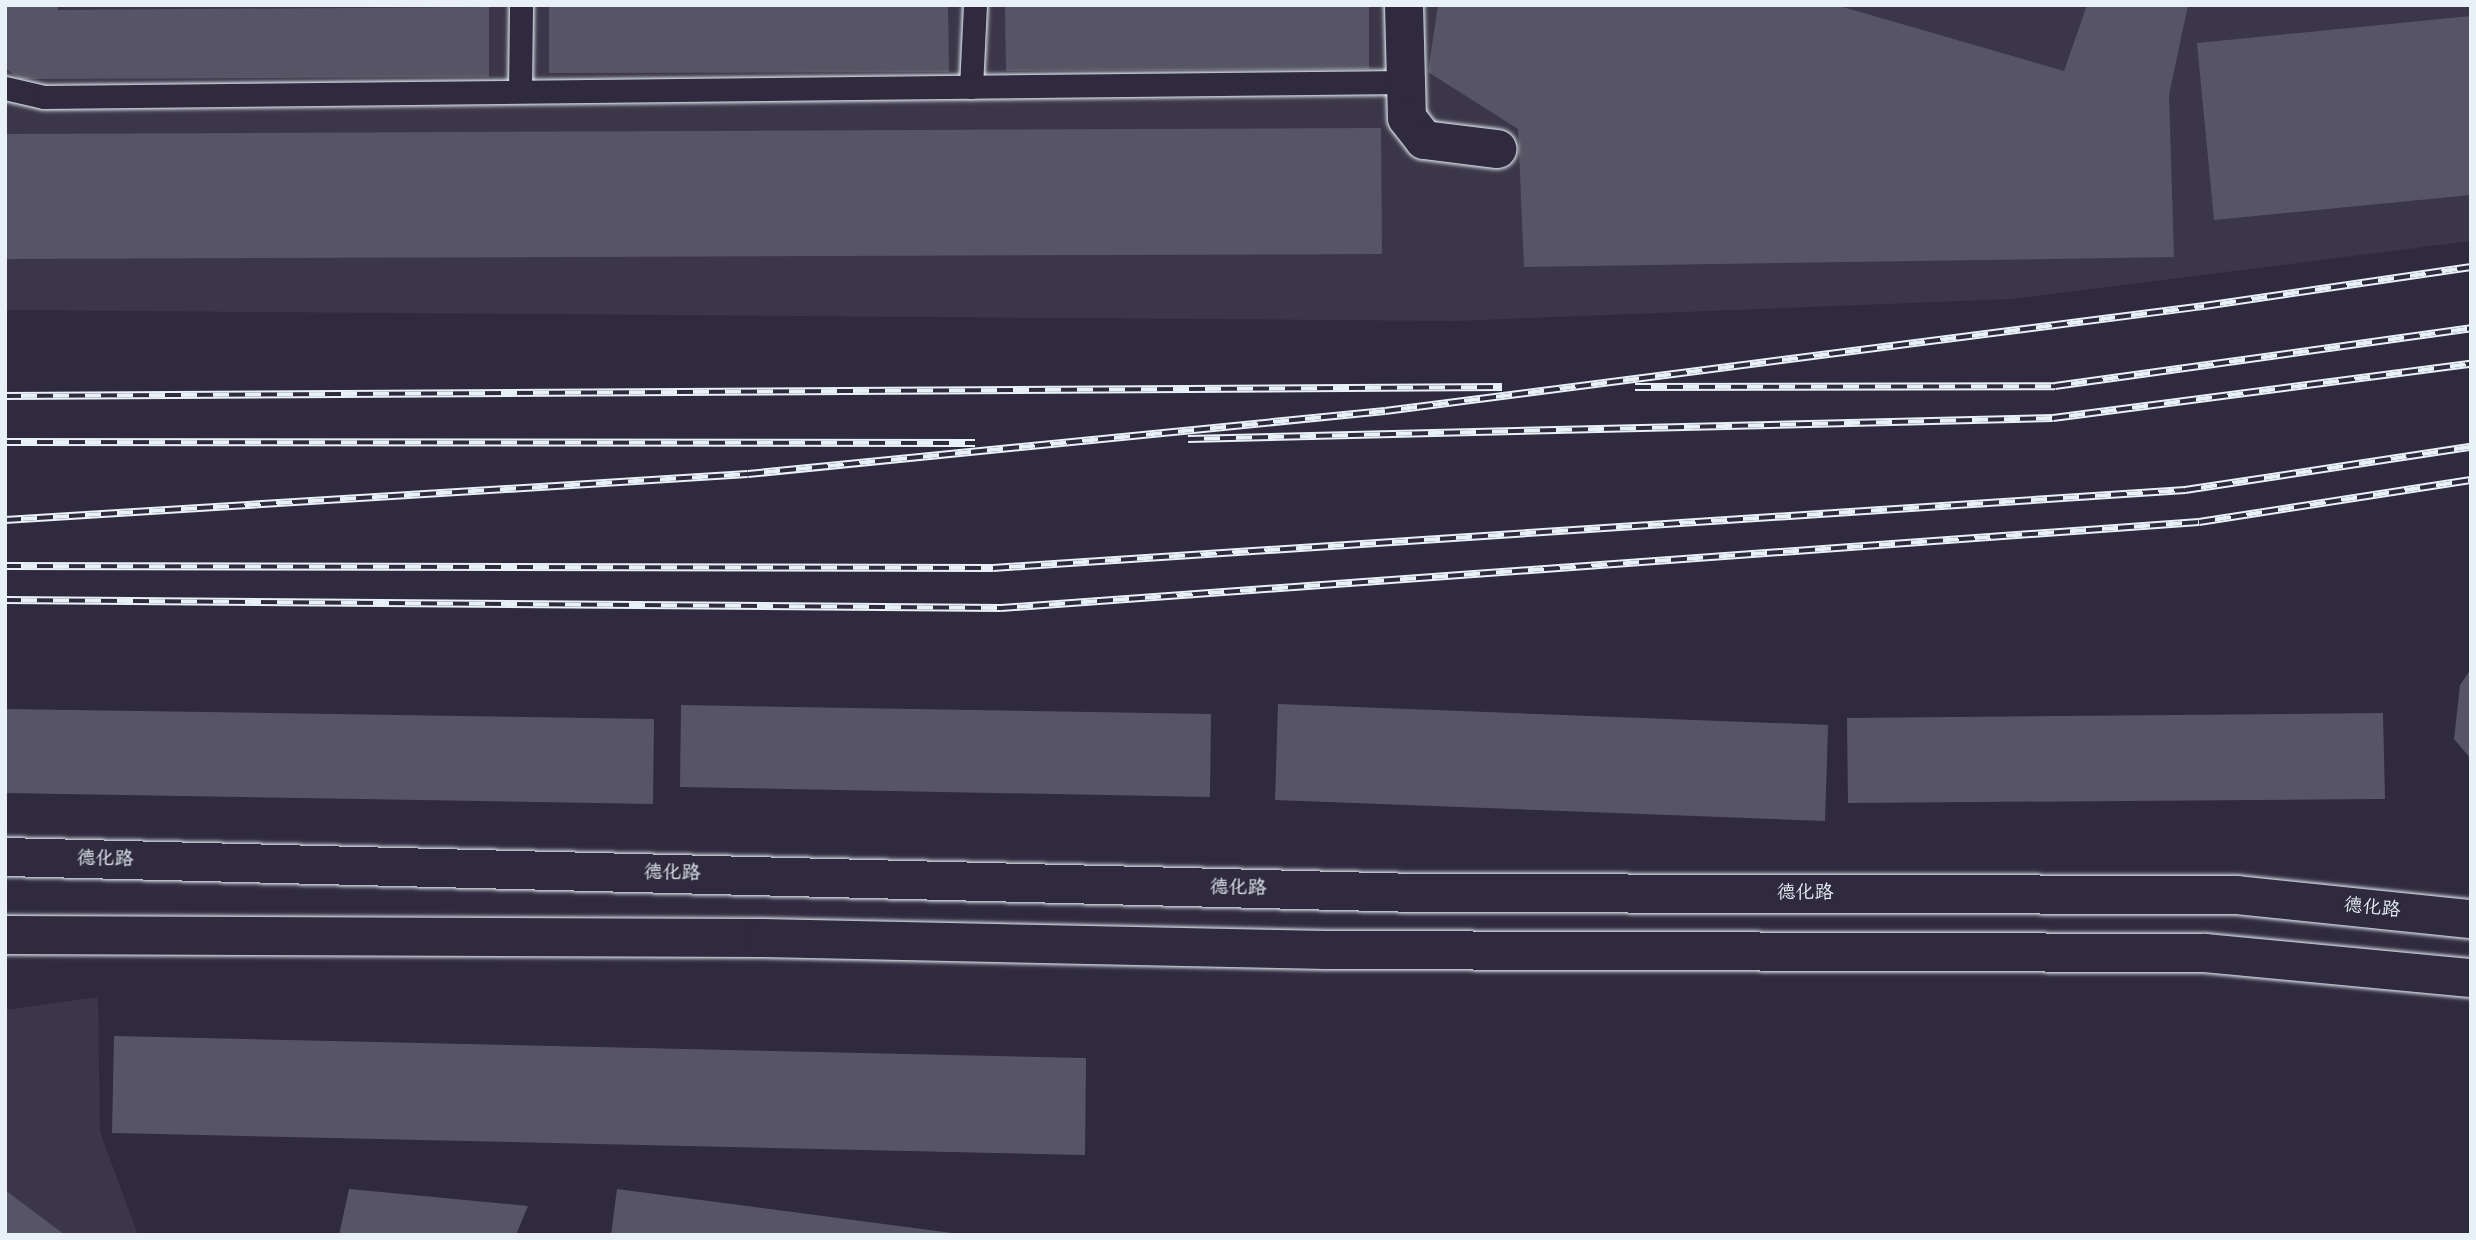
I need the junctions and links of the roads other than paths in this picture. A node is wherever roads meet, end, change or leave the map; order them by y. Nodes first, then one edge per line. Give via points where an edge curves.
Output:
1 (521, 5) edge
2 (975, 5) edge
3 (1404, 5) edge
4 (1406, 82) junction
5 (971, 87) junction
6 (5, 88) edge
7 (520, 91) junction
8 (1497, 149) dead end
9 (5, 857) edge
10 (2471, 919) edge
11 (5, 935) edge
12 (2471, 978) edge

1 - 7 lane
2 - 5 lane
3 - 4 main road
4 - 5 lane
4 - 8 main road via 1407,118 1424,140
5 - 7 lane
6 - 7 lane via 44,97
9 - 10 main road, 德化路 via 1421,893 2237,895
11 - 12 main road via 750,938 1326,950 2205,953

